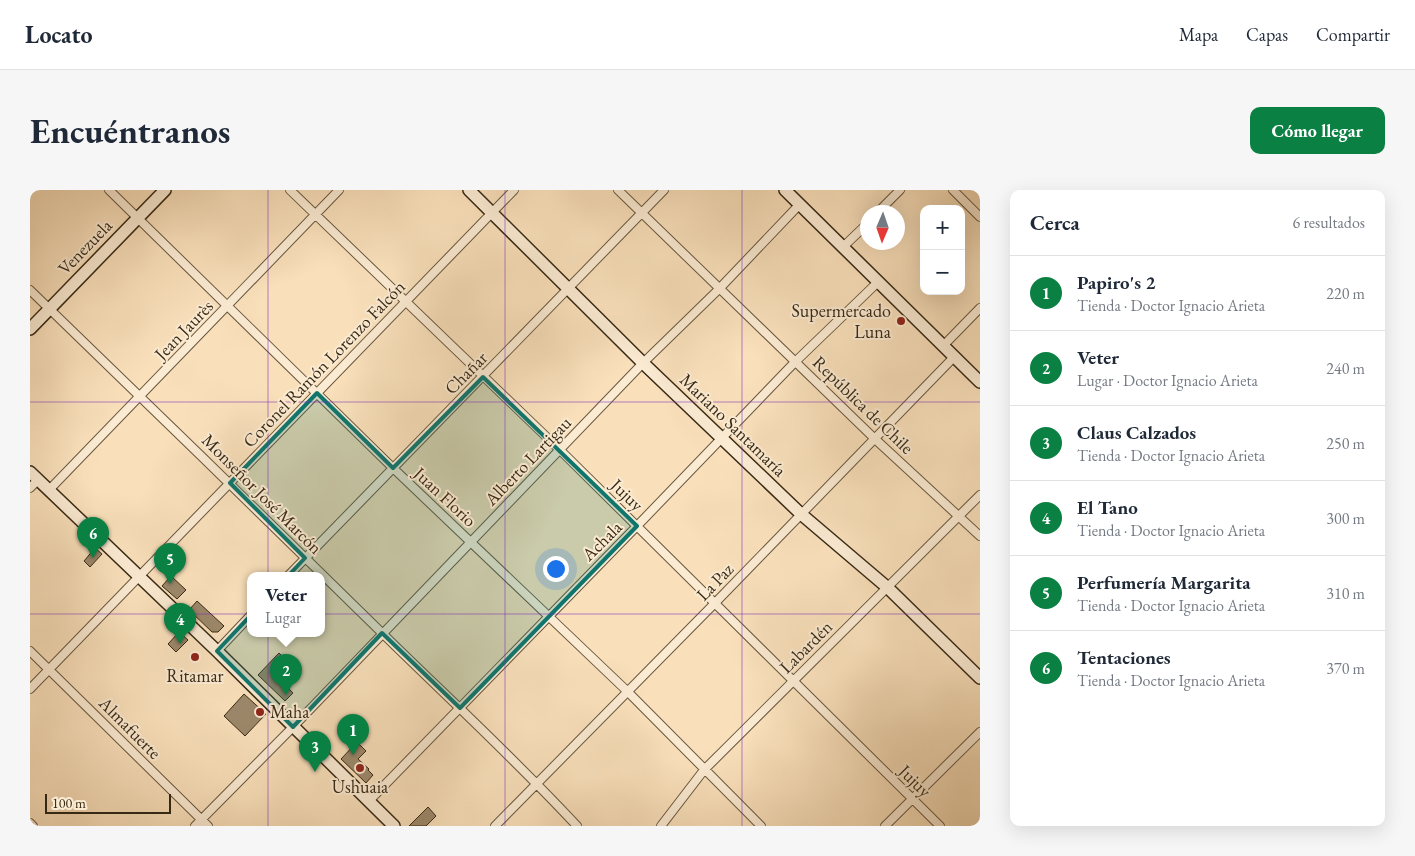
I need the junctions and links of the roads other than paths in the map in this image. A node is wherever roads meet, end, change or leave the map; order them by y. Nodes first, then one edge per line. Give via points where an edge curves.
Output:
1 (108, 190) edge
2 (165, 190) edge
3 (290, 190) edge
4 (339, 190) edge
5 (469, 190) edge
6 (514, 190) edge
7 (618, 190) edge
8 (664, 190) edge
9 (785, 190) edge
10 (900, 190) edge
11 (953, 190) edge
12 (800, 204) junction
13 (885, 205) edge
14 (493, 213) junction
15 (642, 213) junction
16 (316, 215) junction
17 (980, 217) edge
18 (138, 218) junction
19 (860, 231) edge
20 (843, 247) junction
21 (878, 282) junction
22 (719, 288) junction
23 (568, 289) junction
24 (30, 290) edge
25 (406, 302) junction
26 (228, 306) junction
27 (980, 308) edge
28 (50, 309) junction
29 (30, 329) edge
30 (943, 346) junction
31 (954, 356) junction
32 (795, 362) junction
33 (643, 363) junction
34 (483, 377) junction
35 (980, 382) edge
36 (317, 393) junction
37 (141, 396) junction
38 (722, 438) junction
39 (875, 439) junction
40 (560, 450) junction
41 (392, 468) junction
42 (33, 480) edge
43 (230, 483) junction
44 (49, 490) junction
45 (980, 495) edge
46 (801, 514) junction
47 (959, 516) junction
48 (637, 526) junction
49 (980, 536) edge
50 (471, 542) junction
51 (305, 558) junction
52 (292, 572) edge
53 (319, 572) edge
54 (139, 577) junction
55 (325, 577) edge
56 (888, 588) junction
57 (715, 603) junction
58 (548, 616) junction
59 (247, 619) edge
60 (382, 633) junction
61 (30, 650) edge
62 (217, 651) junction
63 (49, 669) junction
64 (980, 678) edge
65 (794, 680) junction
66 (30, 689) edge
67 (627, 691) junction
68 (460, 708) junction
69 (294, 727) junction
70 (980, 732) edge
71 (704, 770) junction
72 (538, 784) junction
73 (911, 799) junction
74 (369, 801) junction
75 (201, 819) junction
76 (195, 826) edge
77 (208, 826) edge
78 (394, 826) edge
79 (495, 826) edge
80 (577, 826) edge
81 (661, 826) edge
82 (761, 826) edge
83 (884, 826) edge
84 (940, 826) edge

1 - 18 street, Juan Florio
2 - 18 street, Venezuela
3 - 16 street, Jujuy
4 - 16 street, Jean Jaurès
5 - 14 street, Mariano Santamaría
6 - 14 street, Coronel Ramón Lorenzo Falcón
7 - 15 street, República de Chile
8 - 15 street, Chañar
9 - 12 street
10 - 13 street
11 - 17 street
12 - 20 street
12 - 22 street, Alberto Lartigau
14 - 23 street, Mariano Santamaría
14 - 25 street, Coronel Ramón Lorenzo Falcón
15 - 22 street, República de Chile
15 - 23 street, Chañar
16 - 25 street, Jujuy
16 - 26 street, Jean Jaurès
18 - 26 street, Juan Florio
18 - 28 street, Venezuela
19 - 20 street
20 - 21 street
21 - 30 street
21 - 32 street, Achala
22 - 32 street, República de Chile
22 - 33 street, Alberto Lartigau
23 - 33 street, Mariano Santamaría
23 - 34 street, Chañar
24 - 28 street, Monseñor José Marcón
25 - 34 street, Jujuy
25 - 36 street, Coronel Ramón Lorenzo Falcón
26 - 36 street, Juan Florio
26 - 37 street, Jean Jaurès
27 - 30 street
28 - 29 street, Venezuela
28 - 37 street, Monseñor José Marcón
30 - 31 street
31 - 35 street
31 - 39 street, La Paz
32 - 38 street, Achala
32 - 39 street, República de Chile
33 - 38 street, Mariano Santamaría
33 - 40 street, Alberto Lartigau
34 - 40 street, Jujuy
34 - 41 street, Chañar
36 - 41 street, Juan Florio
36 - 43 street, Coronel Ramón Lorenzo Falcón
37 - 43 street, Monseñor José Marcón
37 - 44 street, Jean Jaurès
38 - 46 street, Mariano Santamaría
38 - 48 street, Achala
39 - 46 street, La Paz
39 - 47 street, República de Chile
40 - 48 street, Jujuy
40 - 50 street, Alberto Lartigau
41 - 50 street, Juan Florio
41 - 51 street, Chañar
42 - 44 street
43 - 51 street, Monseñor José Marcón
43 - 54 street, Coronel Ramón Lorenzo Falcón
44 - 54 street
45 - 47 street, Labardén
46 - 56 street, Mariano Santamaría
46 - 57 street, La Paz
47 - 49 street, República de Chile
47 - 56 street, Labardén
48 - 57 street, Jujuy
48 - 58 street, Achala
50 - 58 street, Juan Florio
50 - 60 street, Alberto Lartigau
51 - 52 street, Chañar
51 - 53 street, Monseñor José Marcón
54 - 62 street
54 - 63 street, Coronel Ramón Lorenzo Falcón
55 - 60 street, Monseñor José Marcón
56 - 64 street, Mariano Santamaría
56 - 65 street, Labardén
57 - 65 street, Jujuy
57 - 67 street, La Paz
58 - 67 street, Juan Florio
58 - 68 street, Achala
59 - 62 street
60 - 68 street, Monseñor José Marcón
60 - 69 street, Alberto Lartigau
61 - 63 street, Almafuerte
62 - 69 street
63 - 66 street, Coronel Ramón Lorenzo Falcón
63 - 75 street, Almafuerte
65 - 71 street, Labardén
65 - 73 street, Jujuy
67 - 71 street, Juan Florio
67 - 72 street, La Paz
68 - 72 street, Monseñor José Marcón
68 - 74 street, Achala
69 - 74 street
69 - 75 street, Alberto Lartigau
70 - 73 street
71 - 81 street, Labardén
71 - 82 street, Juan Florio
72 - 79 street, La Paz
72 - 80 street, Monseñor José Marcón
73 - 83 street
73 - 84 street, Jujuy
74 - 78 street
75 - 76 street, Alberto Lartigau
75 - 77 street, Almafuerte

